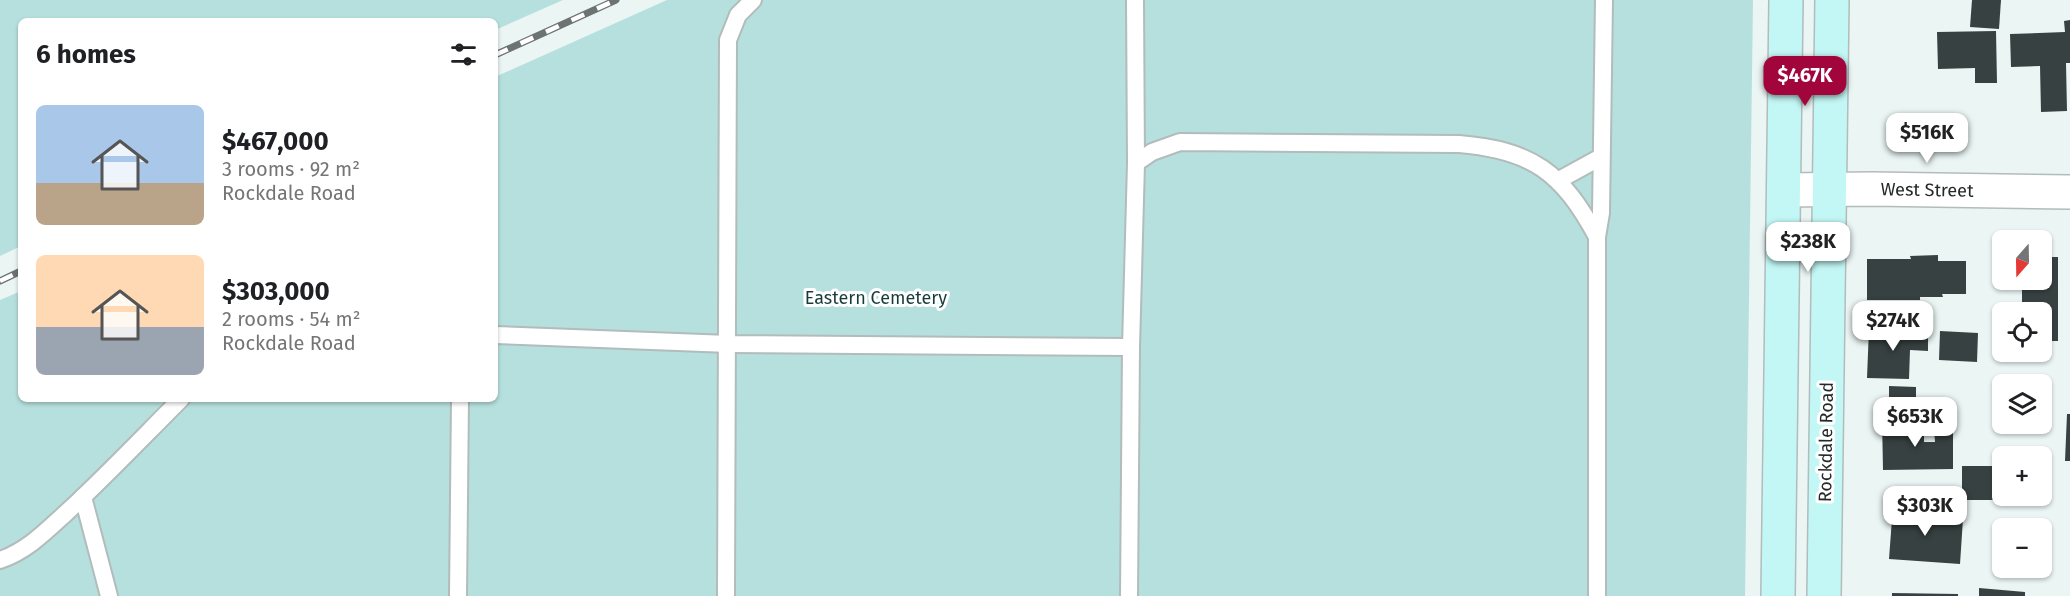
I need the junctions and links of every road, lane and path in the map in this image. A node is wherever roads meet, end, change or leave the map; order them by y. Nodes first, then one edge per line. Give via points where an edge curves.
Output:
1 (753, 0) edge
2 (1135, 0) edge
3 (1604, 0) edge
4 (1786, 0) edge
5 (1832, 0) edge
6 (1601, 157) junction
7 (1136, 163) junction
8 (1559, 180) junction
9 (1829, 189) junction
10 (1784, 190) junction
11 (2070, 192) edge
12 (1596, 237) junction
13 (498, 335) edge
14 (729, 344) junction
15 (1131, 347) junction
16 (178, 402) edge
17 (460, 402) edge
18 (83, 497) junction
19 (0, 560) edge
20 (109, 596) edge
21 (458, 596) edge
22 (726, 596) edge
23 (1129, 596) edge
24 (1597, 596) edge
25 (1778, 596) edge
26 (1824, 596) edge

1 - 14 lane via 738,15 728,40
2 - 7 lane
3 - 6 lane
4 - 10 main road
5 - 9 main road, Rockdale Road
6 - 8 lane
6 - 12 lane via 1601,213
7 - 8 lane via 1152,152 1180,142 1459,144 1512,153 1538,164
7 - 15 lane
8 - 12 lane
9 - 10 street, West Street
9 - 11 street, West Street
9 - 26 main road, Rockdale Road
10 - 25 main road
12 - 24 lane
13 - 14 lane
14 - 15 lane
14 - 22 lane
15 - 23 lane
16 - 18 lane
17 - 21 lane
18 - 19 lane via 33,543
18 - 20 lane

